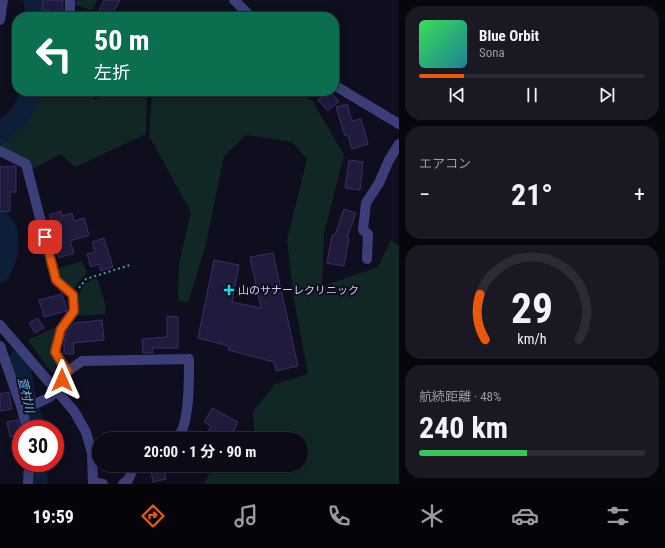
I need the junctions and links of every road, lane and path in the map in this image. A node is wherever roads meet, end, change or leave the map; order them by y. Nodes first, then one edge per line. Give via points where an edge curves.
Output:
1 (3, 0) edge
2 (70, 0) edge
3 (234, 0) edge
4 (70, 12) edge
5 (245, 12) edge
6 (0, 20) edge
7 (339, 88) edge
8 (399, 124) edge
9 (399, 144) edge
10 (0, 151) edge
11 (367, 259) dead end
12 (130, 265) dead end
13 (73, 295) junction
14 (0, 327) edge
15 (0, 346) edge
16 (68, 371) junction
17 (56, 390) junction
18 (21, 406) junction
19 (25, 420) edge
20 (181, 432) edge
21 (29, 472) edge
22 (132, 472) edge
23 (96, 483) edge
24 (28, 484) edge
25 (123, 484) edge

1 - 6 street
2 - 4 street
3 - 5 street
7 - 8 street
9 - 11 street via 366,203 362,230 368,234
10 - 13 street via 26,164 56,280
12 - 13 path via 86,279
13 - 16 street via 74,311 61,329 55,352
14 - 17 street
15 - 18 street
16 - 17 street
16 - 20 street via 82,361 189,359 189,400
17 - 18 street via 35,404
17 - 23 street via 74,411 86,432 92,452
18 - 19 street
21 - 24 street
22 - 25 street

